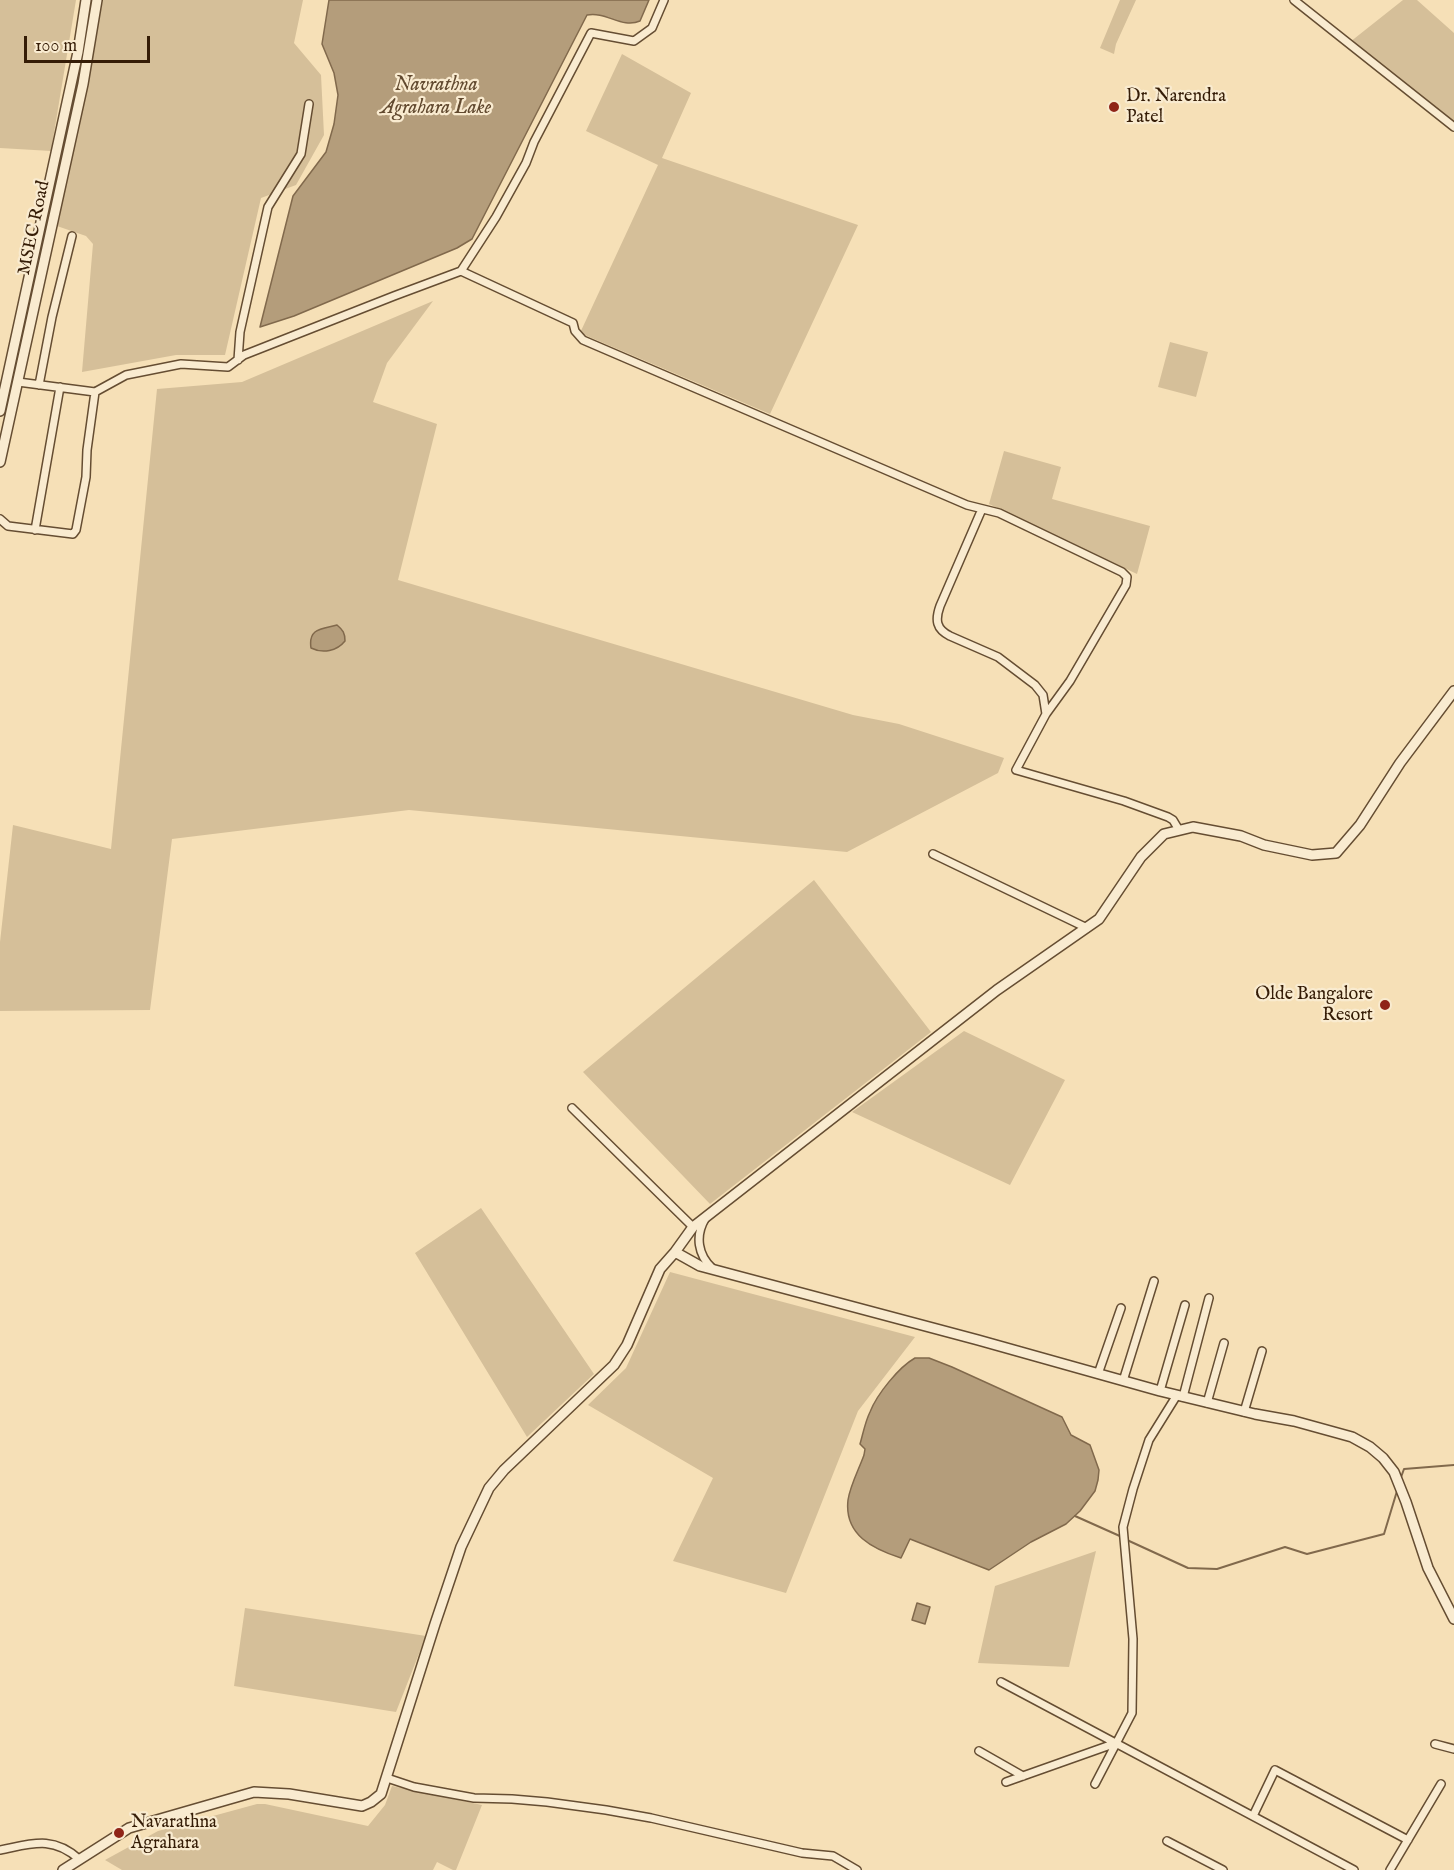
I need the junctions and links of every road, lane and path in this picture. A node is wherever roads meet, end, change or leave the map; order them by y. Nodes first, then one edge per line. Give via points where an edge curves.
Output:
1 (86, 0) edge
2 (97, 0) edge
3 (664, 0) edge
4 (1294, 0) edge
5 (309, 104) dead end
6 (1454, 127) edge
7 (47, 197) junction
8 (58, 199) junction
9 (72, 236) dead end
10 (461, 271) junction
11 (238, 360) junction
12 (5, 367) edge
13 (18, 382) junction
14 (39, 385) junction
15 (60, 387) junction
16 (95, 392) junction
17 (1, 400) edge
18 (0, 411) edge
19 (0, 462) edge
20 (982, 509) junction
21 (0, 519) edge
22 (35, 530) junction
23 (1454, 691) edge
24 (1046, 714) junction
25 (1179, 830) junction
26 (933, 854) dead end
27 (1087, 928) junction
28 (572, 1108) dead end
29 (708, 1215) junction
30 (693, 1227) junction
31 (675, 1252) junction
32 (714, 1270) junction
33 (1154, 1281) dead end
34 (1209, 1298) dead end
35 (1185, 1305) dead end
36 (1121, 1308) dead end
37 (1224, 1342) dead end
38 (1262, 1351) dead end
39 (1098, 1374) junction
40 (1123, 1381) junction
41 (1160, 1391) junction
42 (1180, 1396) junction
43 (1207, 1403) junction
44 (1244, 1412) junction
45 (1454, 1619) edge
46 (1000, 1682) dead end
47 (1116, 1743) junction
48 (1435, 1744) dead end
49 (1454, 1749) edge
50 (979, 1751) dead end
51 (1023, 1776) junction
52 (387, 1778) junction
53 (1006, 1782) dead end
54 (1095, 1784) dead end
55 (1441, 1784) dead end
56 (1253, 1816) junction
57 (1408, 1840) junction
58 (1167, 1841) dead end
59 (0, 1850) edge
60 (79, 1859) junction
61 (63, 1870) edge
62 (857, 1870) edge
63 (1223, 1870) edge
64 (1354, 1870) edge
65 (1390, 1870) edge

1 - 7 street, MSEC Road
2 - 8 street, MSEC Road
3 - 10 street via 652,28 634,41 591,33 526,164
4 - 6 street
5 - 11 street via 301,154 268,207 240,332
7 - 8 street
7 - 12 street, MSEC Road
8 - 13 street, MSEC Road
9 - 14 street
10 - 11 street
10 - 20 street via 573,323 583,340
11 - 16 street via 228,367 181,364 129,375
12 - 17 street, MSEC Road
13 - 14 street
13 - 19 street, MSEC Road
14 - 15 street
15 - 16 street
15 - 22 street
16 - 22 street via 76,530 73,534
17 - 18 street, MSEC Road
20 - 24 street via 940,606 937,624 950,636 999,657 1035,686 1043,695
20 - 24 street via 999,513 1127,577 1108,617
21 - 22 street via 9,526
23 - 25 street via 1336,853 1312,855 1220,831 1193,827
24 - 25 street via 1016,770 1168,817
25 - 27 street via 1164,834 1141,857 1099,919
26 - 27 street
27 - 29 street via 989,996
28 - 30 street
29 - 30 street
29 - 32 street via 699,1242 705,1260
30 - 31 street
31 - 32 street
31 - 52 street via 660,1269 627,1345 614,1365 489,1488 461,1547
32 - 39 street
33 - 40 street
34 - 42 street
35 - 41 street
36 - 39 street
37 - 43 street
38 - 44 street
39 - 40 street
40 - 41 street
41 - 42 street
42 - 43 street
42 - 47 street via 1149,1440 1123,1527 1133,1639 1132,1713
43 - 44 street
44 - 45 street via 1352,1437 1383,1458 1394,1472 1428,1568
46 - 47 street
47 - 51 street
47 - 54 street
47 - 56 street
48 - 49 street
50 - 51 street
51 - 53 street
52 - 60 street via 381,1794 362,1806 254,1792 129,1828
52 - 62 street via 474,1798 569,1805 660,1820 802,1853 833,1856
55 - 57 street
56 - 57 street via 1275,1770
56 - 64 street
57 - 65 street
58 - 63 street
59 - 60 street via 40,1842 64,1847
60 - 61 street

